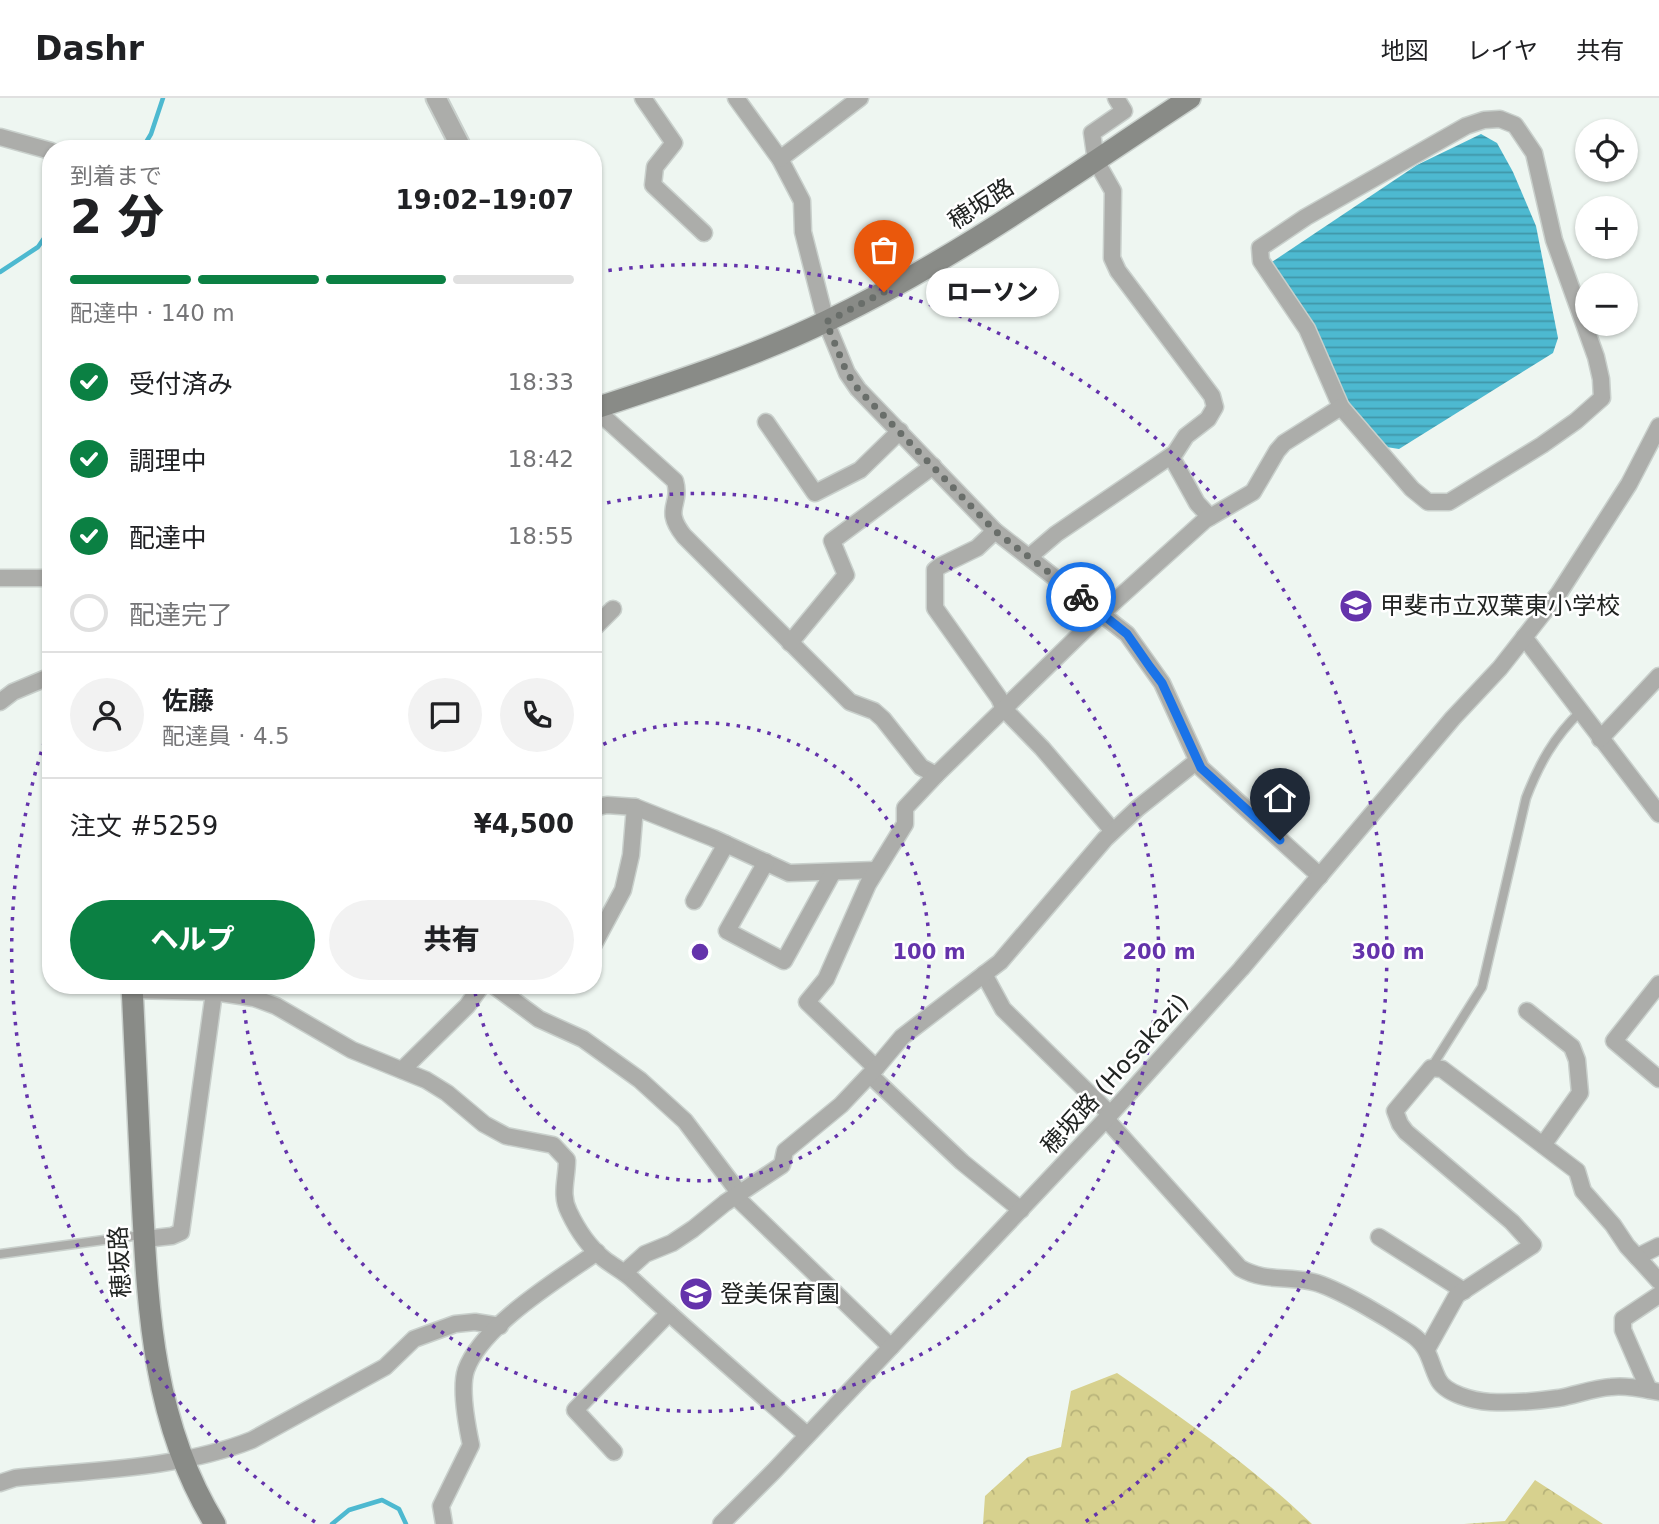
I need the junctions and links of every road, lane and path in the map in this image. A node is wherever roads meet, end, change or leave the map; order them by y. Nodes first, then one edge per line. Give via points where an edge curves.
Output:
1 (436, 98) edge
2 (643, 98) edge
3 (736, 98) edge
4 (832, 98) edge
5 (860, 98) edge
6 (1116, 98) edge
7 (1190, 98) edge
8 (843, 111) junction
9 (457, 140) edge
10 (2, 141) edge
11 (42, 149) edge
12 (779, 159) junction
13 (1096, 161) junction
14 (704, 233) dead end
15 (826, 322) junction
16 (602, 405) edge
17 (1340, 407) junction
18 (602, 415) edge
19 (766, 422) dead end
20 (1659, 426) edge
21 (900, 432) junction
22 (1171, 456) junction
23 (933, 466) junction
24 (1210, 517) junction
25 (995, 531) junction
26 (1029, 557) junction
27 (0, 578) edge
28 (42, 578) edge
29 (613, 609) dead end
30 (1102, 613) junction
31 (602, 620) edge
32 (1524, 637) junction
33 (790, 643) junction
34 (1659, 676) edge
35 (42, 680) edge
36 (0, 702) edge
37 (1004, 709) junction
38 (1580, 712) junction
39 (1600, 739) junction
40 (1197, 761) junction
41 (936, 775) junction
42 (602, 806) edge
43 (635, 807) junction
44 (1659, 814) edge
45 (1113, 831) junction
46 (726, 844) junction
47 (766, 862) junction
48 (876, 870) junction
49 (833, 872) junction
50 (1320, 876) junction
51 (694, 901) dead end
52 (602, 929) edge
53 (984, 974) junction
54 (1659, 984) edge
55 (132, 994) edge
56 (214, 994) edge
57 (237, 994) edge
58 (476, 994) edge
59 (506, 994) edge
60 (1527, 1011) dead end
61 (1431, 1068) junction
62 (402, 1070) junction
63 (873, 1072) junction
64 (1659, 1079) edge
65 (1108, 1117) junction
66 (1543, 1145) junction
67 (738, 1195) junction
68 (1021, 1210) junction
69 (144, 1237) junction
70 (1379, 1237) dead end
71 (1659, 1246) edge
72 (597, 1252) junction
73 (0, 1254) edge
74 (1637, 1258) junction
75 (625, 1272) junction
76 (1659, 1282) edge
77 (1464, 1291) junction
78 (1659, 1295) edge
79 (669, 1313) junction
80 (500, 1326) junction
81 (891, 1347) junction
82 (1427, 1349) junction
83 (1654, 1391) edge
84 (807, 1435) junction
85 (614, 1452) dead end
86 (182, 1460) junction
87 (0, 1483) edge
88 (215, 1524) edge
89 (444, 1524) edge
90 (721, 1524) edge

1 - 9 street
2 - 14 street via 674,143 655,167 653,185
3 - 12 street
4 - 8 street
5 - 8 street
6 - 13 street via 1124,111 1092,133
7 - 13 main road, 穂坂路
8 - 12 street
10 - 11 street
12 - 15 street via 803,201 803,232
13 - 15 main road, 穂坂路 via 963,247
13 - 22 street via 1113,191 1112,258 1118,271 1212,396 1215,407
15 - 16 main road, 穂坂路
15 - 21 street via 852,381
17 - 17 street via 1412,489 1427,502 1449,502 1542,445 1602,398 1596,357 1554,240 1534,153 1515,125 1500,119 1466,126 1306,216 1260,248 1261,261 1307,328
17 - 24 street via 1284,443 1254,492
18 - 33 street via 675,481 674,524
19 - 21 street via 815,493 860,470
20 - 32 street, 穂坂路 (Hosakazi) via 1629,484 1559,593
21 - 23 street
22 - 24 street
22 - 26 street
23 - 25 street
23 - 33 street via 832,541 846,575
24 - 30 street
25 - 26 street
25 - 37 street via 977,548 935,570 935,608
26 - 30 street
27 - 28 street
29 - 31 street
30 - 37 street
30 - 40 street via 1127,634 1162,683
32 - 38 street
32 - 50 street, 穂坂路 (Hosakazi)
33 - 41 street via 850,702 883,719 921,767
34 - 39 street
35 - 36 street
37 - 41 street
37 - 45 street
38 - 39 street
38 - 61 lane via 1563,728 1536,772 1482,987
39 - 44 street
40 - 45 street
40 - 50 street
41 - 48 street via 905,808 905,824
42 - 43 street
43 - 46 street
43 - 52 street via 623,890
45 - 53 street via 1018,943
46 - 47 street
46 - 51 street
47 - 49 street via 789,873
47 - 49 street via 727,931 784,961
48 - 49 street
48 - 63 street via 826,979 807,1002
50 - 65 street, 穂坂路 (Hosakazi)
53 - 63 street via 902,1037
53 - 65 street via 1003,1009
54 - 64 street via 1614,1041
55 - 69 main road, 穂坂路
56 - 69 street via 181,1232
57 - 62 street via 276,1006 352,1050
58 - 62 street
59 - 67 street via 539,1019 583,1039 640,1080 685,1121
60 - 66 street via 1572,1047 1577,1060 1580,1093
61 - 66 street via 1442,1069
61 - 77 street via 1395,1111 1399,1124 1533,1245
62 - 72 street via 426,1080 506,1136 552,1144 567,1160 563,1195 568,1211
63 - 67 street via 785,1151 782,1165
63 - 68 street via 962,1162
65 - 68 street, 穂坂路 (Hosakazi)
65 - 82 street via 1240,1268 1253,1275 1320,1284 1390,1320
66 - 74 street via 1577,1171 1583,1191
67 - 75 street via 672,1243 645,1254
67 - 81 street
68 - 81 street, 穂坂路 (Hosakazi)
69 - 73 lane
69 - 86 main road, 穂坂路 via 148,1311 160,1385
70 - 77 street
71 - 74 street
72 - 75 street
72 - 80 street
74 - 76 street
75 - 79 street
77 - 82 street via 1457,1294
78 - 83 street via 1623,1320 1623,1330
79 - 84 street
79 - 85 street via 575,1410
80 - 86 street via 455,1324 414,1339 385,1367 252,1440
80 - 89 street via 482,1343 466,1371 471,1445 441,1506
81 - 84 street, 穂坂路 (Hosakazi)
82 - 83 street via 1438,1380 1447,1388 1490,1402 1557,1398 1610,1387
84 - 90 street, 穂坂路 (Hosakazi)
86 - 87 street
86 - 88 main road, 穂坂路

